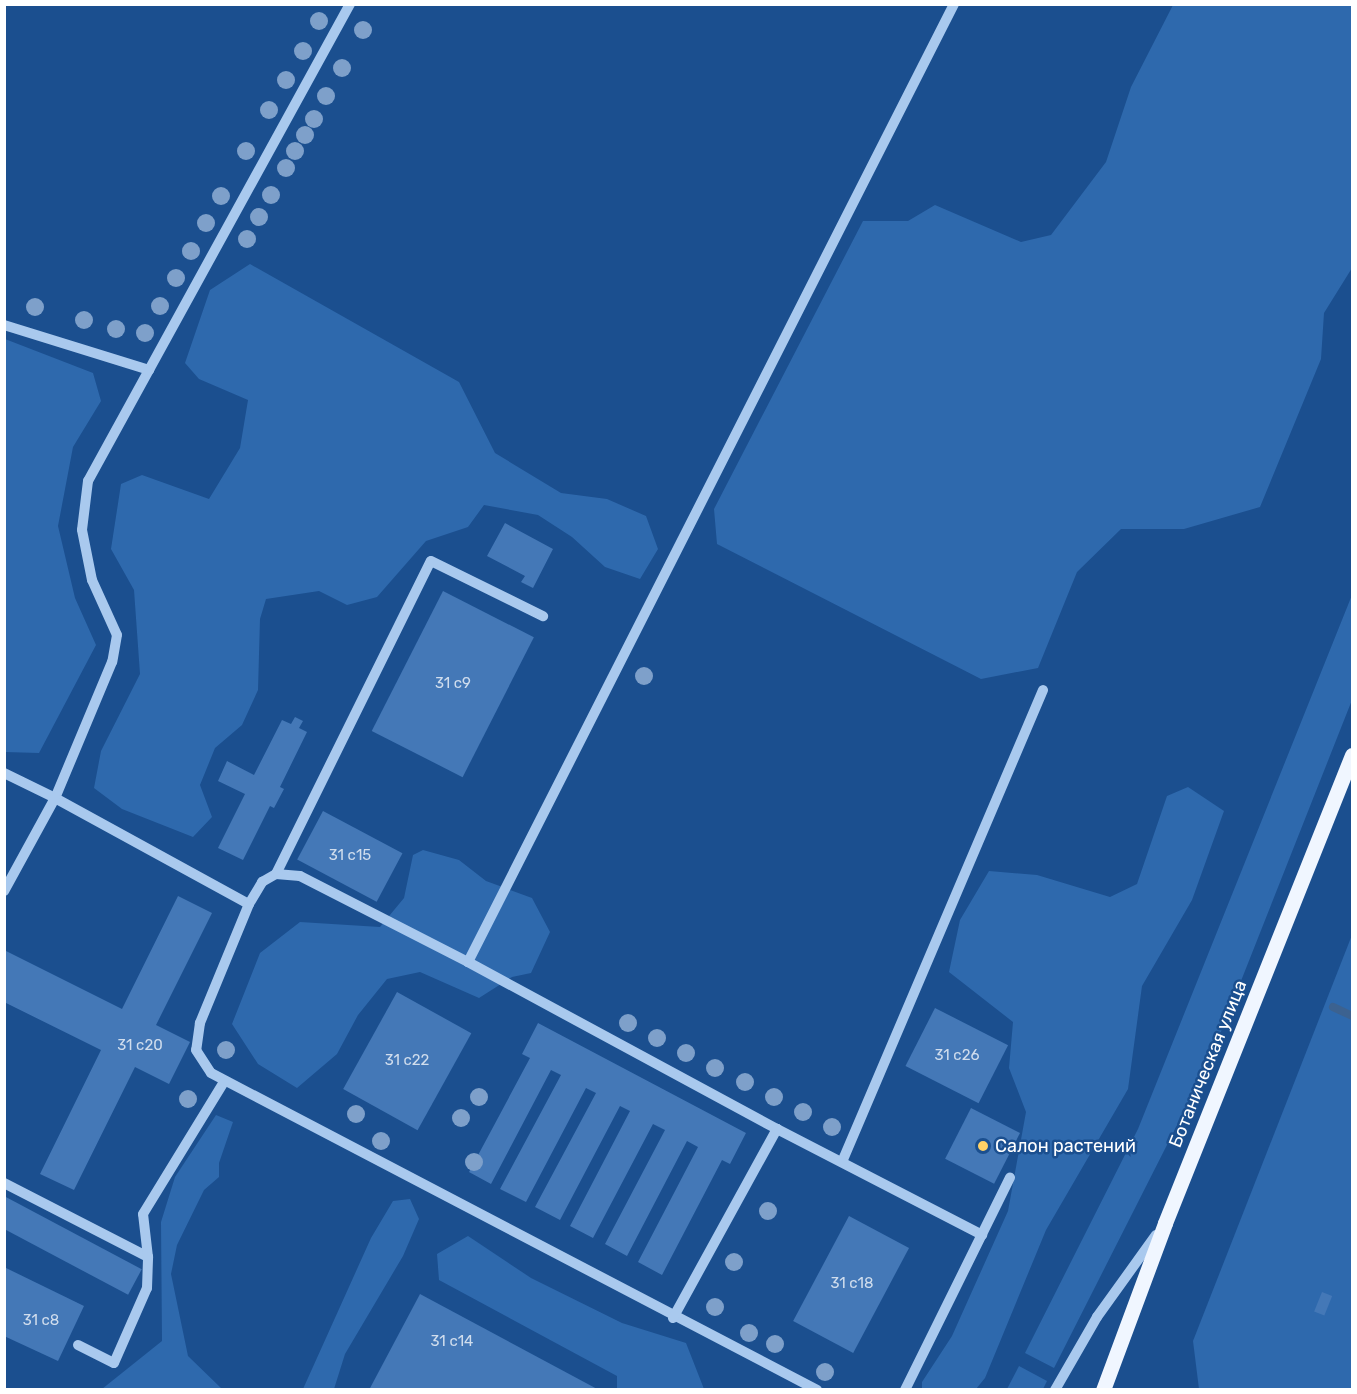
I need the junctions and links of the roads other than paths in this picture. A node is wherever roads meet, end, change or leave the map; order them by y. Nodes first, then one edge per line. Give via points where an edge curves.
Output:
1 (350, 4) edge
2 (954, 4) edge
3 (4, 325) edge
4 (149, 370) junction
5 (543, 616) dead end
6 (1043, 690) dead end
7 (1353, 755) edge
8 (4, 773) edge
9 (55, 798) junction
10 (276, 874) junction
11 (4, 891) edge
12 (249, 904) junction
13 (468, 962) junction
14 (224, 1082) junction
15 (777, 1129) junction
16 (842, 1162) junction
17 (1010, 1178) dead end
18 (4, 1183) edge
19 (1165, 1223) junction
20 (982, 1235) junction
21 (148, 1257) junction
22 (673, 1318) junction
23 (78, 1345) dead end
24 (817, 1389) edge
25 (904, 1389) edge
26 (1054, 1389) edge
27 (1103, 1389) edge

1 - 4 street
2 - 13 street
3 - 4 street
4 - 9 street via 88,481 82,530 92,580 117,635 112,662
5 - 10 street via 431,561
6 - 16 street
7 - 19 main road, Ботаническая улица
8 - 9 street
9 - 11 street
9 - 12 street
10 - 12 street via 262,882
10 - 13 street via 300,876
12 - 14 street via 200,1023 196,1050 211,1073
13 - 15 street
14 - 21 street via 143,1214
14 - 22 street
15 - 16 street
15 - 22 street
16 - 20 street
17 - 20 street
18 - 21 street
19 - 26 street via 1097,1317
19 - 27 main road, Ботаническая улица
20 - 25 street
21 - 23 street via 147,1288 114,1363
22 - 24 street

